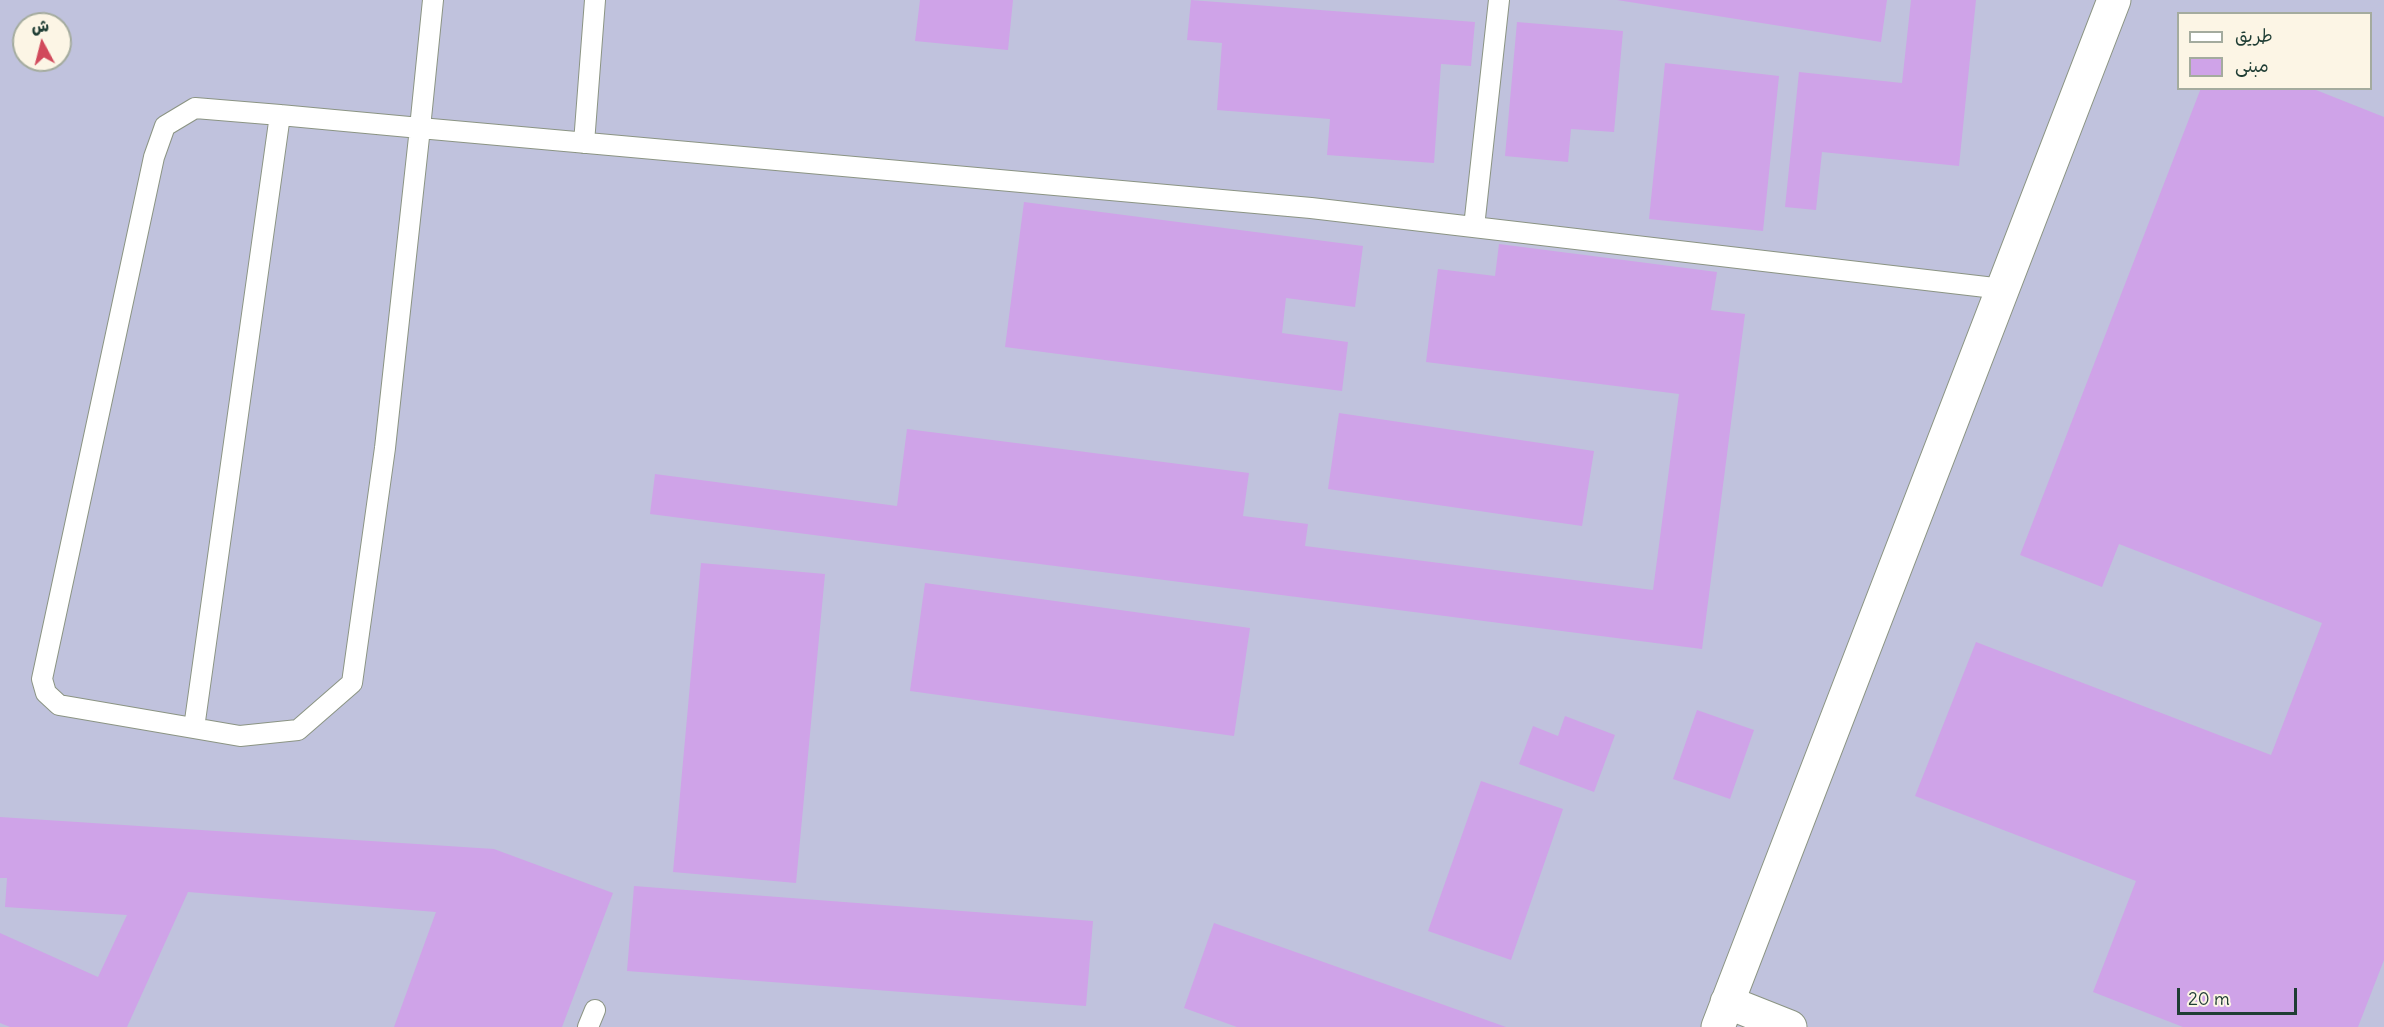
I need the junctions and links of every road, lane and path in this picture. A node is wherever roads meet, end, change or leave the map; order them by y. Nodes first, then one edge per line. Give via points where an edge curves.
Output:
1 (433, 0) edge
2 (596, 0) edge
3 (1499, 0) edge
4 (2114, 0) edge
5 (280, 115) junction
6 (420, 128) junction
7 (584, 142) junction
8 (1474, 227) junction
9 (2003, 289) junction
10 (194, 728) junction
11 (1722, 1015) edge
12 (1790, 1027) edge

1 - 6 lane
2 - 7 lane
3 - 8 lane
4 - 9 street
5 - 6 lane
5 - 10 lane
5 - 10 lane via 195,108 165,126 154,157 42,679 46,693 59,705
6 - 7 lane
6 - 10 lane via 385,448 352,683 298,730 240,736
7 - 8 lane via 1311,208
8 - 9 lane
9 - 11 street
11 - 12 street

